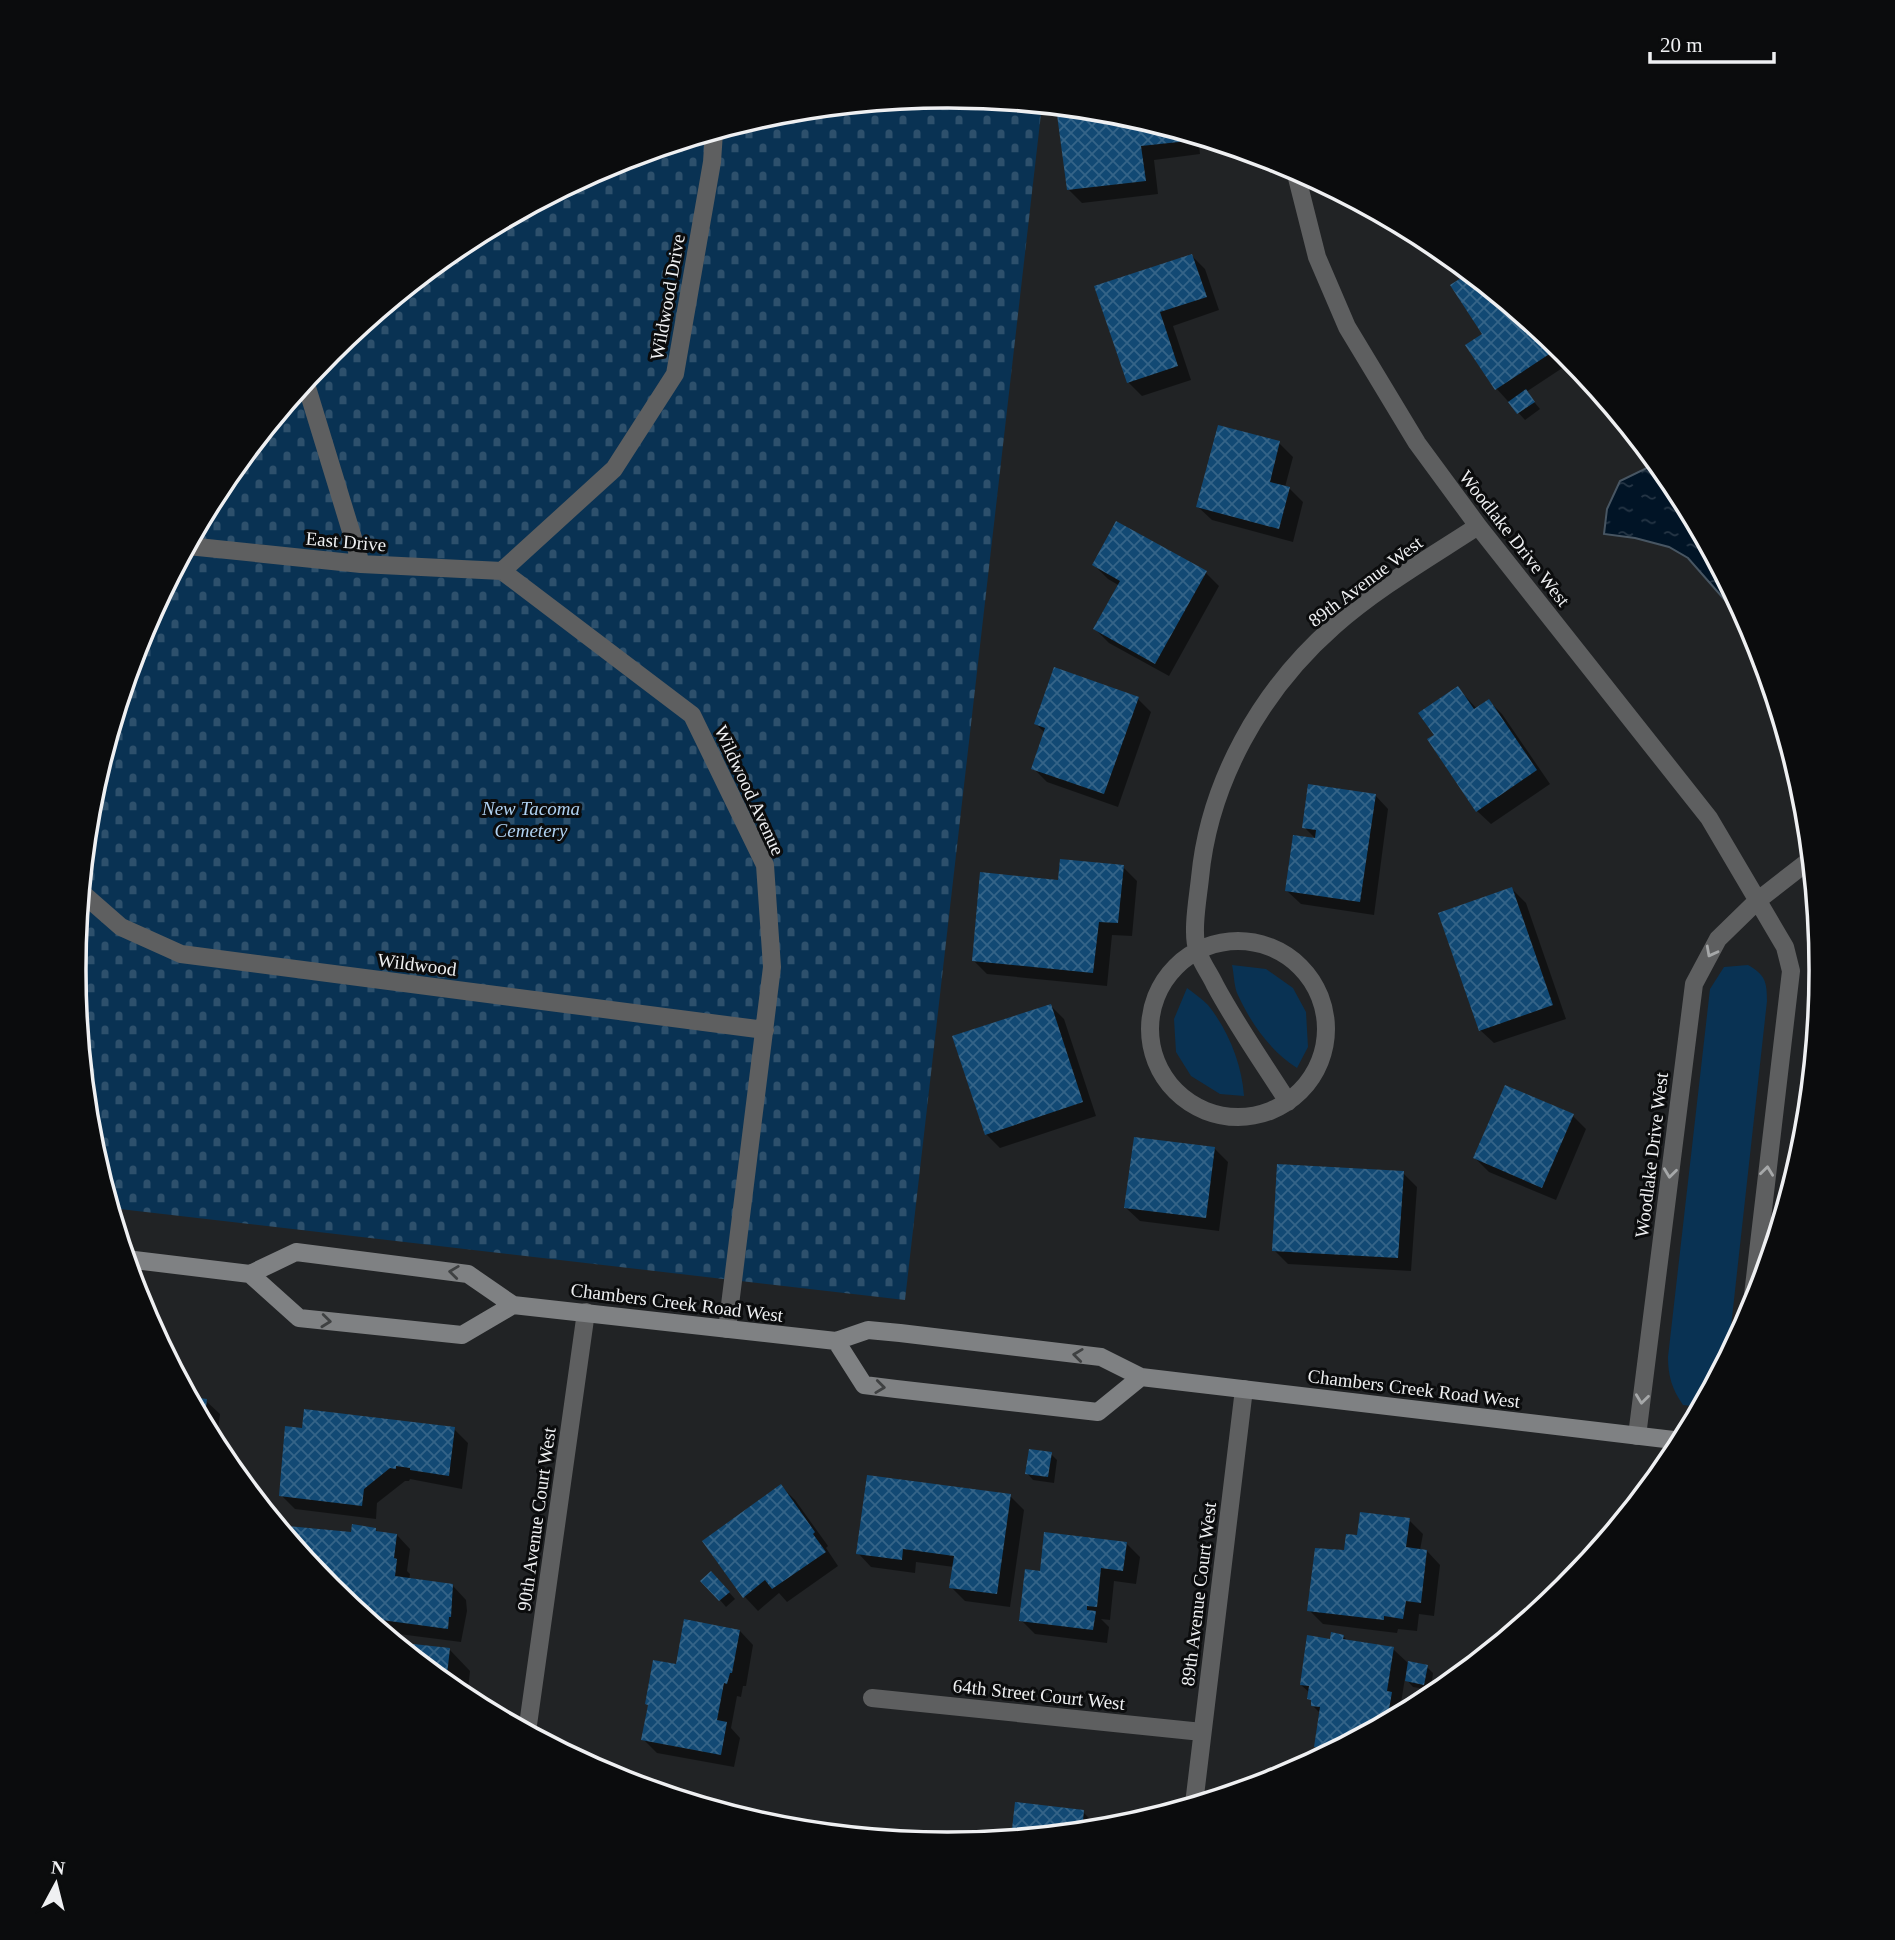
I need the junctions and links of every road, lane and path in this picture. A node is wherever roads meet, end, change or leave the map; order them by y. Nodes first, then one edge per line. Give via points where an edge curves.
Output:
1 (713, 141) edge
2 (1299, 184) edge
3 (309, 392) edge
4 (1478, 526) junction
5 (197, 547) edge
6 (360, 564) junction
7 (502, 571) junction
8 (1803, 865) edge
9 (89, 899) edge
10 (1757, 901) junction
11 (1197, 950) junction
12 (765, 1030) junction
13 (1288, 1102) junction
14 (136, 1260) edge
15 (1756, 1268) edge
16 (250, 1274) junction
17 (513, 1305) junction
18 (586, 1312) junction
19 (727, 1329) junction
20 (836, 1341) junction
21 (1141, 1377) junction
22 (1244, 1390) junction
23 (1637, 1436) junction
24 (1670, 1440) edge
25 (872, 1698) dead end
26 (528, 1722) edge
27 (1202, 1732) junction
28 (1195, 1795) edge

1 - 7 street, Wildwood Drive via 675,374 614,469
2 - 4 street, Woodlake Drive West via 1317,257 1347,327 1417,443
3 - 6 street
4 - 10 street, Woodlake Drive West via 1709,817
4 - 11 street, 89th Avenue West via 1335,626 1289,671 1250,727 1222,782 1202,856
5 - 6 street, East Drive
6 - 7 street, East Drive
7 - 12 street, Wildwood Avenue via 692,715 765,865 772,967
8 - 10 street
9 - 12 street, Wildwood via 121,927 181,954
15 -> 10 street, Woodlake Drive West via 1791,971 1786,947
10 -> 23 street, Woodlake Drive West via 1718,939 1694,984
11 - 13 street, 89th Avenue West
11 - 13 street via 1225,941 1255,942 1283,952 1306,971 1321,997 1327,1026 1323,1056 1310,1082
11 - 13 street via 1173,967 1157,991 1149,1019 1151,1048 1161,1074 1180,1097 1205,1112 1233,1118 1262,1115
12 - 19 street, Wildwood Avenue
14 - 16 street
17 -> 16 street, Chambers Creek Road West via 468,1274 296,1252
16 -> 17 street via 299,1318 462,1335
17 - 18 street, Chambers Creek Road West
18 - 19 street, Chambers Creek Road West
18 - 26 street, 90th Avenue Court West
19 - 20 street, Chambers Creek Road West
21 -> 20 street, Chambers Creek Road West via 1101,1357 868,1330
20 -> 21 street via 864,1385 1098,1412
21 - 22 street, Chambers Creek Road West
22 - 23 street, Chambers Creek Road West
22 - 27 street, 89th Avenue Court West
23 - 24 street, Chambers Creek Road West
25 - 27 street, 64th Street Court West
27 - 28 street, 89th Avenue Court West

